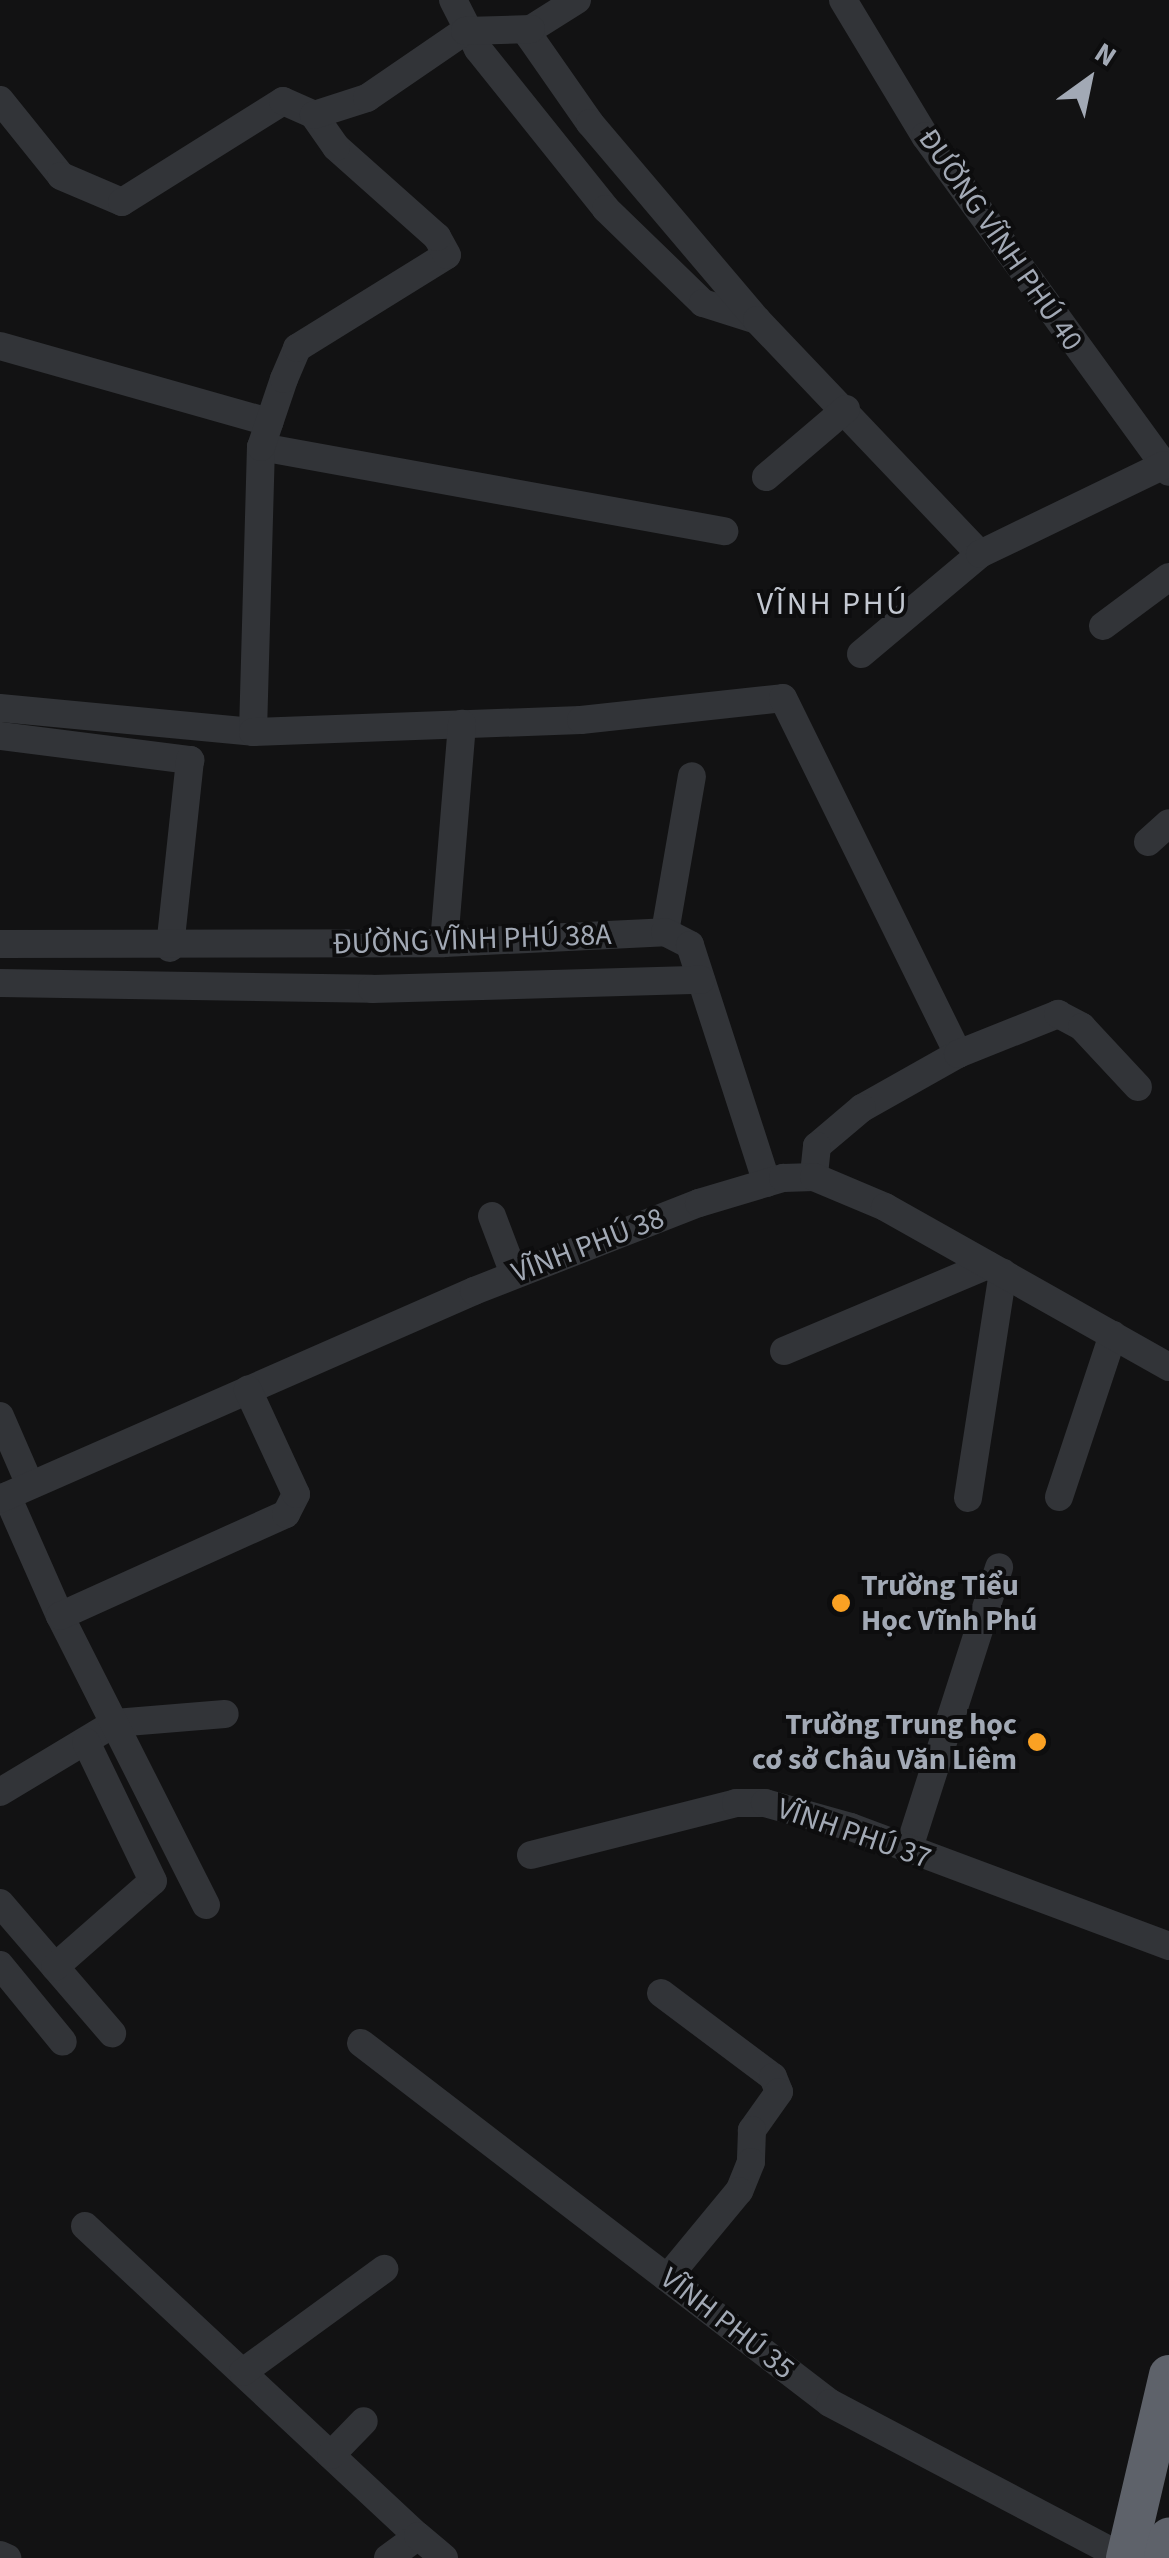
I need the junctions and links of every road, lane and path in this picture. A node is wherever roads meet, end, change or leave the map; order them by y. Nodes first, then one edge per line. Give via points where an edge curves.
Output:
1 (453, 0) edge
2 (577, 0) edge
3 (843, 0) edge
4 (475, 29) junction
5 (527, 30) junction
6 (0, 100) edge
7 (314, 114) junction
8 (757, 320) junction
9 (0, 346) edge
10 (846, 409) junction
11 (265, 435) junction
12 (1166, 469) edge
13 (766, 477) dead end
14 (724, 532) dead end
15 (980, 554) junction
16 (1169, 577) edge
17 (1102, 626) dead end
18 (861, 654) dead end
19 (0, 708) edge
20 (462, 724) junction
21 (253, 732) junction
22 (0, 736) edge
23 (692, 776) dead end
24 (1169, 823) edge
25 (1148, 842) dead end
26 (666, 932) junction
27 (444, 943) junction
28 (0, 944) edge
29 (170, 948) junction
30 (701, 980) junction
31 (0, 983) edge
32 (958, 1054) junction
33 (1138, 1086) dead end
34 (814, 1177) junction
35 (767, 1183) junction
36 (492, 1216) dead end
37 (996, 1269) junction
38 (514, 1274) junction
39 (1113, 1336) junction
40 (784, 1351) dead end
41 (1169, 1367) edge
42 (248, 1390) junction
43 (0, 1416) edge
44 (12, 1493) edge
45 (1059, 1497) dead end
46 (968, 1498) dead end
47 (999, 1567) dead end
48 (60, 1616) junction
49 (225, 1714) dead end
50 (115, 1723) junction
51 (86, 1742) junction
52 (0, 1792) edge
53 (908, 1851) junction
54 (531, 1855) dead end
55 (0, 1903) edge
56 (206, 1904) dead end
57 (1169, 1946) edge
58 (0, 1965) edge
59 (55, 1967) junction
60 (661, 1992) dead end
61 (112, 2033) dead end
62 (63, 2042) dead end
63 (361, 2043) dead end
64 (85, 2226) dead end
65 (384, 2269) dead end
66 (668, 2278) junction
67 (243, 2372) junction
68 (1169, 2375) edge
69 (364, 2421) dead end
70 (331, 2455) junction
71 (418, 2536) junction
72 (1169, 2538) edge
73 (388, 2558) edge
74 (444, 2558) edge
75 (1125, 2558) edge
76 (1164, 2558) edge

1 - 4 street
2 - 5 street
3 - 12 street, ĐƯỜNG VĨNH PHÚ 40 via 926,136
4 - 5 street
4 - 7 street via 368,98
4 - 8 street via 478,49 606,210 703,303
5 - 8 street via 590,123
6 - 7 street via 61,176 122,202 284,102
7 - 11 street via 336,146 437,237 446,255 297,348
8 - 10 street
9 - 11 street
10 - 13 street
10 - 15 street
11 - 14 street
11 - 21 street
12 - 15 street
15 - 18 street
16 - 17 street
19 - 21 street
20 - 21 street
20 - 27 street
20 - 32 street via 582,720 783,698
22 - 29 street via 190,760
23 - 26 street
24 - 25 street
26 - 27 street, ĐƯỜNG VĨNH PHÚ 38A
26 - 30 street via 690,945
27 - 29 street, ĐƯỜNG VĨNH PHÚ 38A
28 - 29 street, ĐƯỜNG VĨNH PHÚ 38A
30 - 31 street via 372,990
30 - 35 street
32 - 33 street via 1058,1014 1082,1028
32 - 34 street via 862,1108 817,1146
34 - 35 street, VĨNH PHÚ 38
34 - 37 street via 885,1207
35 - 38 street, VĨNH PHÚ 38
36 - 38 street
37 - 39 street
37 - 40 street
37 - 46 street
38 - 42 street, VĨNH PHÚ 38
39 - 41 street
39 - 45 street
42 - 44 street, VĨNH PHÚ 38
42 - 48 street via 296,1494 286,1514
43 - 44 street
44 - 48 street
47 - 53 street
48 - 50 street
49 - 50 street
50 - 51 street
50 - 56 street
51 - 52 street
51 - 59 street via 153,1881
53 - 54 street, VĨNH PHÚ 37 via 809,1813 736,1804
53 - 57 street, VĨNH PHÚ 37
55 - 59 street
58 - 62 street
59 - 61 street
60 - 66 street via 773,2076 779,2092 752,2130 751,2162 739,2191
63 - 66 street, VĨNH PHÚ 35
64 - 67 street
65 - 67 street
66 - 75 street, VĨNH PHÚ 35 via 830,2403
67 - 70 street
68 - 75 highway
69 - 70 street
70 - 71 street
71 - 73 street
71 - 74 street
72 - 76 highway

